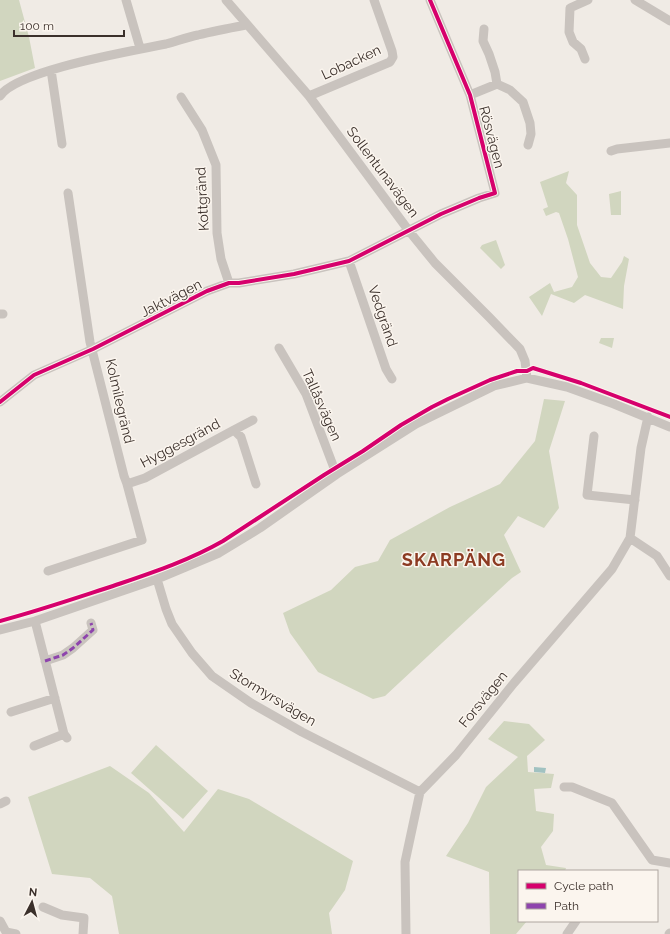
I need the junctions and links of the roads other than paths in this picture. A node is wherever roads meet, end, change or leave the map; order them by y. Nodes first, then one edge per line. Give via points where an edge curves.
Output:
1 (126, 0) edge
2 (226, 0) edge
3 (374, 0) edge
4 (430, 0) edge
5 (588, 0) edge
6 (635, 0) edge
7 (567, 4) edge
8 (670, 21) edge
9 (246, 25) junction
10 (484, 29) dead end
11 (140, 48) junction
12 (585, 59) dead end
13 (51, 70) junction
14 (497, 84) junction
15 (470, 95) junction
16 (0, 96) edge
17 (181, 96) dead end
18 (309, 96) junction
19 (670, 143) edge
20 (62, 144) dead end
21 (528, 145) dead end
22 (611, 152) dead end
23 (68, 193) dead end
24 (409, 231) junction
25 (349, 261) junction
26 (229, 283) junction
27 (279, 348) dead end
28 (93, 350) junction
29 (527, 378) junction
30 (392, 379) dead end
31 (0, 402) edge
32 (648, 418) junction
33 (253, 420) dead end
34 (670, 426) edge
35 (234, 430) junction
36 (594, 436) dead end
37 (338, 474) junction
38 (127, 484) junction
39 (256, 484) dead end
40 (635, 500) junction
41 (630, 538) junction
42 (48, 571) dead end
43 (670, 576) edge
44 (157, 579) junction
45 (35, 621) junction
46 (91, 623) dead end
47 (0, 630) edge
48 (45, 661) junction
49 (55, 698) junction
50 (11, 712) dead end
51 (34, 746) dead end
52 (564, 787) dead end
53 (420, 792) junction
54 (670, 863) edge
55 (43, 907) dead end
56 (0, 921) edge
57 (575, 922) edge
58 (16, 934) edge
59 (83, 934) edge
60 (406, 934) edge
61 (567, 934) edge

1 - 11 street
2 - 9 street, Sollentunavägen
3 - 18 street, Lobacken via 392,51 393,57 390,62
4 - 15 street, Rösvägen
5 - 7 street
6 - 8 street
7 - 12 street via 572,42 581,49
9 - 11 street
9 - 18 street, Sollentunavägen
10 - 14 street, Rösvägen via 483,41
11 - 13 street
13 - 16 street via 24,79 3,91
13 - 20 street
14 - 15 street, Rösvägen
14 - 21 street, Rösvägen via 510,90 524,102 530,123
15 - 24 street, Rösvägen via 495,193 441,214
17 - 26 street, Kottgränd via 202,130 216,165 217,233 221,259
18 - 24 street, Sollentunavägen
19 - 22 street via 617,149
23 - 28 street, Kolmilegränd
24 - 25 street, Jaktvägen
24 - 29 street, Sollentunavägen via 436,263 520,349 525,361
25 - 26 street, Jaktvägen via 294,274
25 - 30 street, Vedgränd via 386,369
26 - 28 street, Jaktvägen via 207,291
27 - 37 street, Tallåsvägen via 306,394
28 - 31 street, Jaktvägen via 34,375
28 - 38 street, Kolmilegränd
29 - 32 street via 567,387
29 - 37 street via 494,386 459,402 416,424
32 - 34 street
32 - 40 street, Forsvägen
33 - 35 street
35 - 38 street, Hyggesgränd via 145,478
35 - 39 street, Hyggesgränd via 241,437
36 - 40 street via 587,495
37 - 44 street via 219,553
38 - 42 street, Kolmilegränd via 142,540
40 - 41 street, Forsvägen
41 - 43 street via 657,556
41 - 53 street, Forsvägen via 612,568 456,755
44 - 45 street
44 - 53 street, Stormyrsvägen via 172,624 212,676 251,703
45 - 47 street
45 - 48 street
46 - 48 street via 93,630 73,648
48 - 49 street
49 - 50 street
49 - 51 street via 66,736
52 - 54 street via 572,787 612,804 652,860
53 - 60 street via 405,862
55 - 59 street via 62,915 84,918
56 - 58 street via 6,932
57 - 61 street

